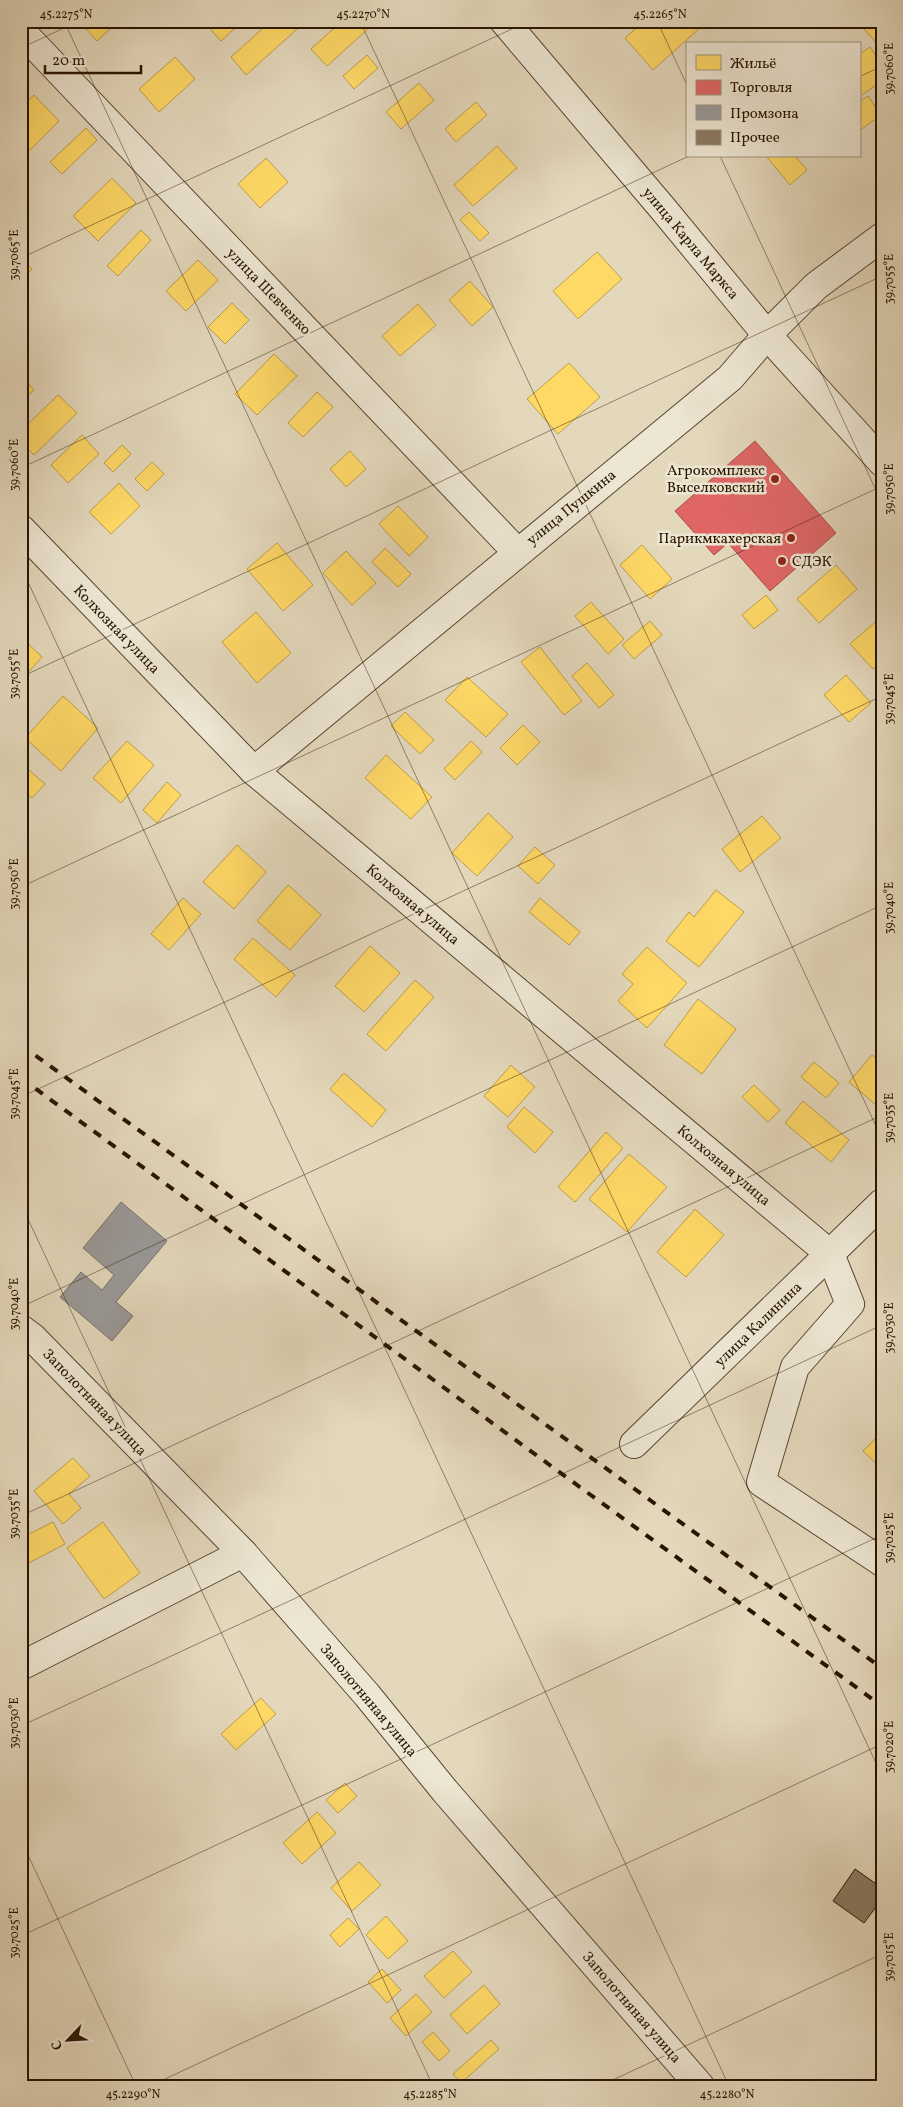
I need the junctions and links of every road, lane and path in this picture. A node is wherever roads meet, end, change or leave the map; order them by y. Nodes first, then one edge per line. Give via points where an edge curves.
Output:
1 (504, 21) edge
2 (21, 31) edge
3 (882, 237) edge
4 (767, 335) junction
5 (882, 462) edge
6 (21, 529) edge
7 (517, 552) junction
8 (254, 771) junction
9 (882, 1203) edge
10 (830, 1254) junction
11 (21, 1329) edge
12 (634, 1444) dead end
13 (243, 1553) junction
14 (882, 1562) edge
15 (21, 1666) edge
16 (700, 2086) edge

1 - 4 street, улица Карла Маркса
2 - 7 street, улица Шевченко
3 - 4 street, улица Пушкина via 816,286
4 - 5 street, улица Карла Маркса
4 - 7 street, улица Пушкина via 730,378
6 - 8 street, Колхозная улица
7 - 8 street, улица Пушкина
8 - 10 street, Колхозная улица
9 - 10 street, улица Калинина
10 - 12 street, улица Калинина
10 - 14 street via 850,1304 795,1367 761,1482
11 - 13 street, Заполотняная улица
13 - 15 street
13 - 16 street, Заполотняная улица

